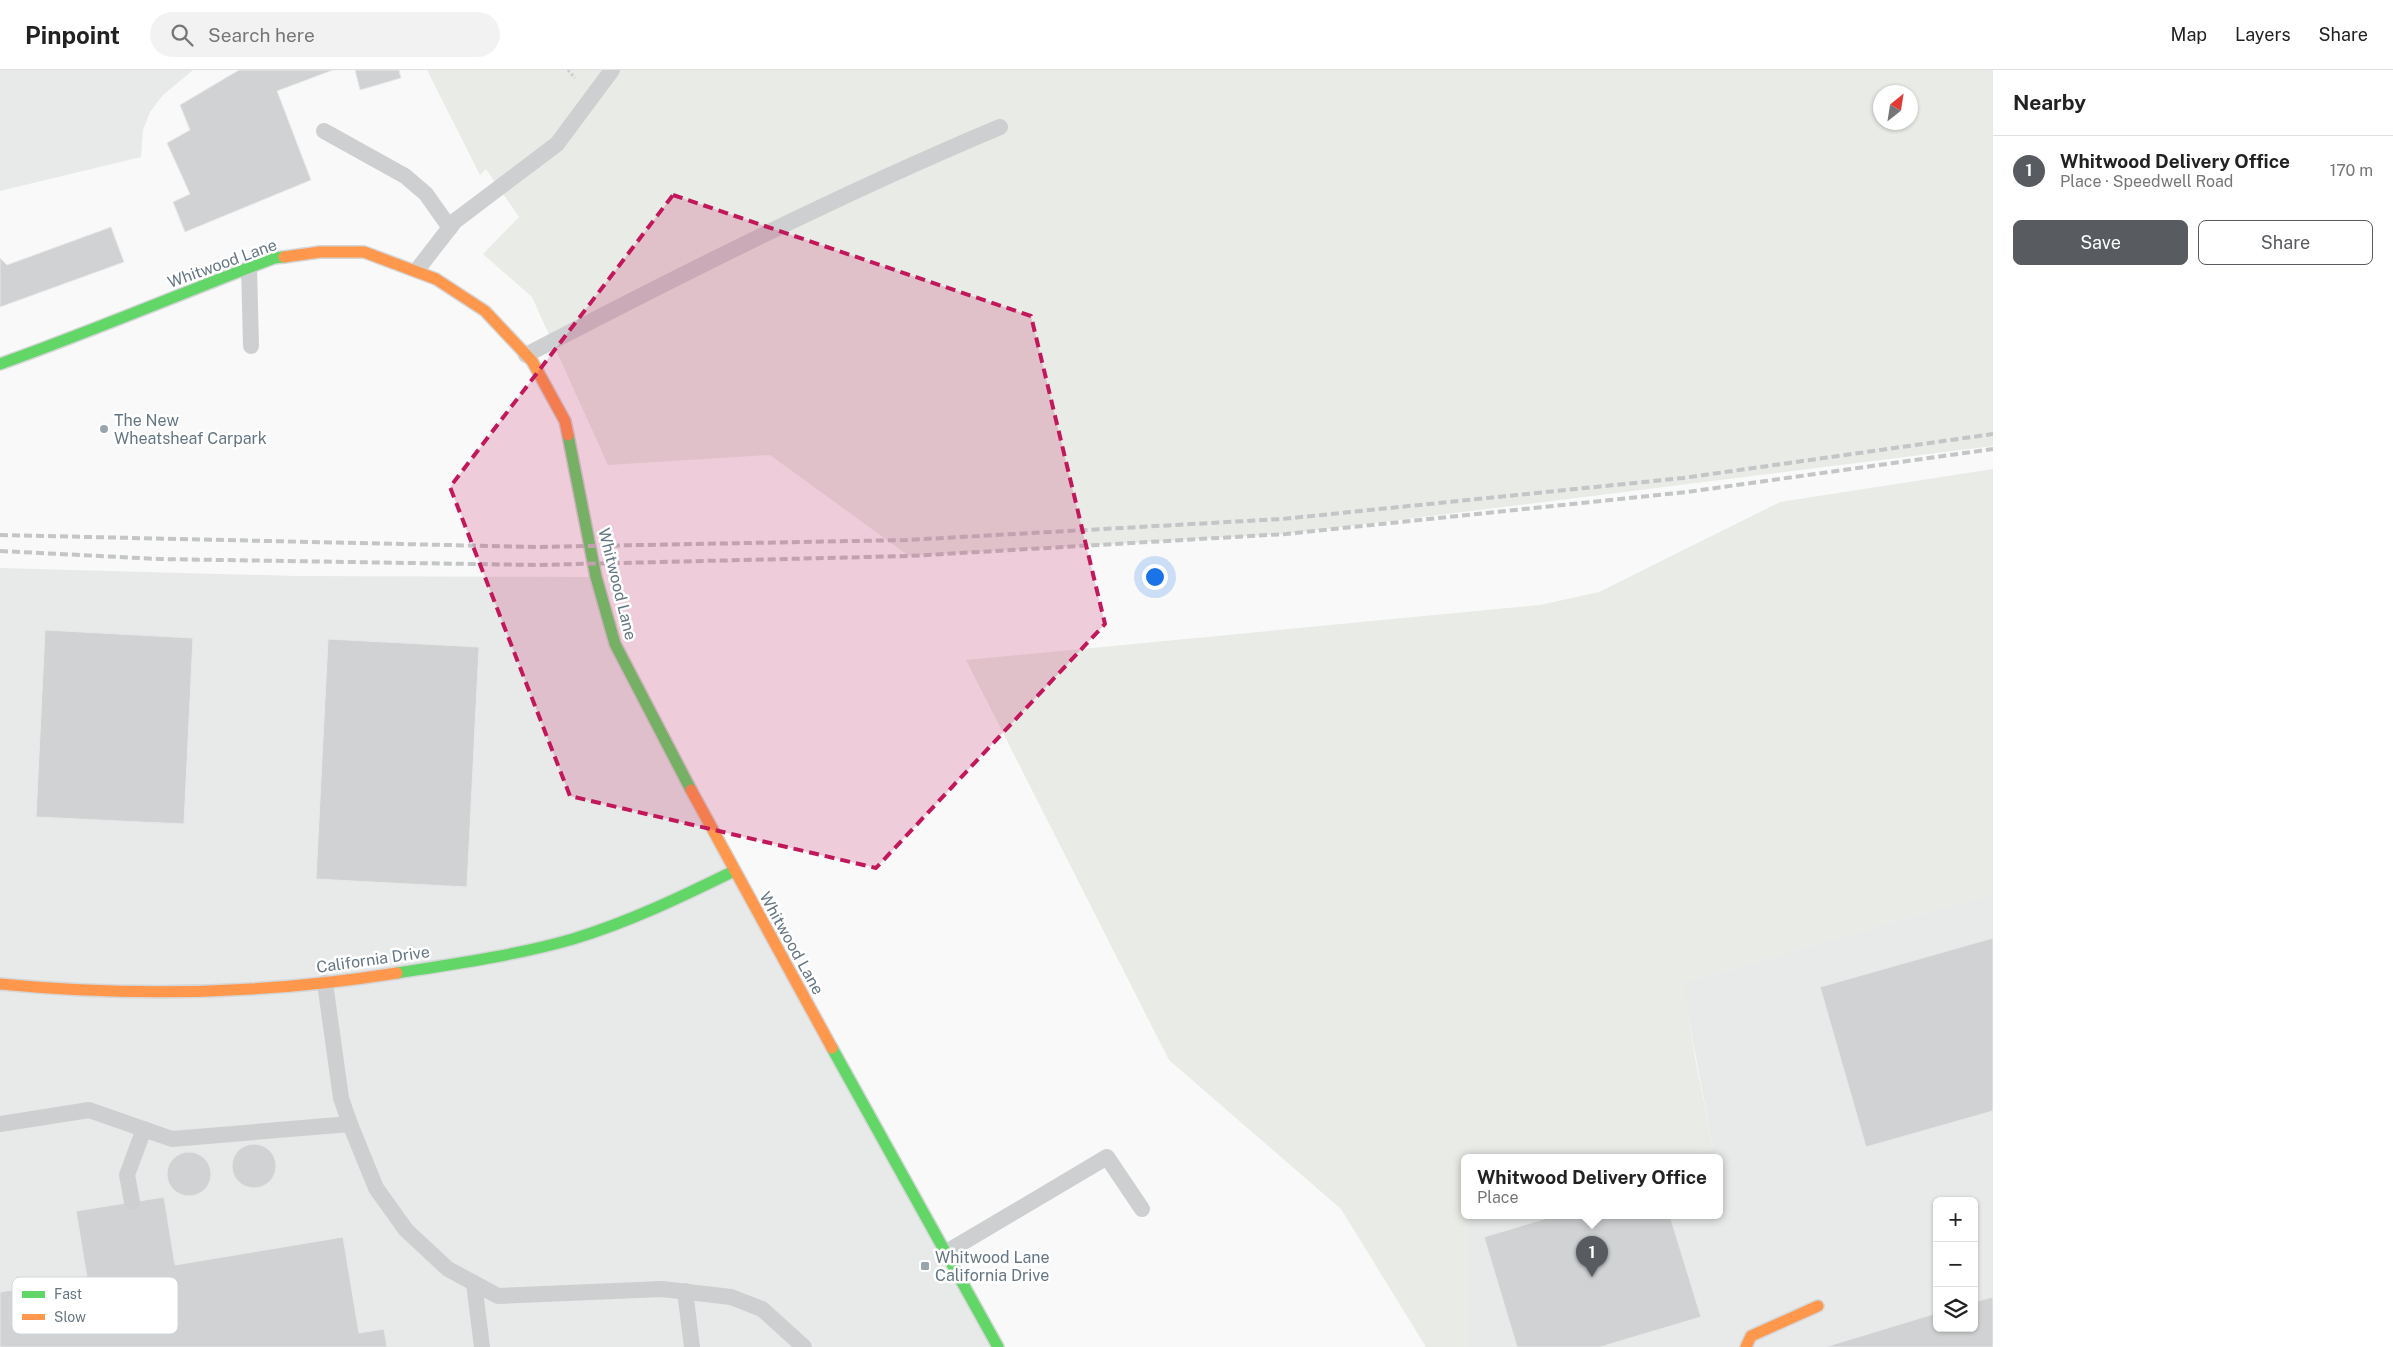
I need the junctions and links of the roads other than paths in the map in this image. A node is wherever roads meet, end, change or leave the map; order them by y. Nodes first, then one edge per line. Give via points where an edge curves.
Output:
1 (612, 70) edge
2 (1000, 127) dead end
3 (324, 130) dead end
4 (450, 228) junction
5 (250, 266) junction
6 (417, 270) junction
7 (251, 346) dead end
8 (526, 355) junction
9 (0, 364) edge
10 (734, 871) junction
11 (325, 983) junction
12 (0, 984) edge
13 (0, 1124) edge
14 (350, 1124) junction
15 (144, 1129) junction
16 (132, 1202) dead end
17 (1142, 1209) dead end
18 (945, 1252) junction
19 (474, 1283) junction
20 (685, 1291) junction
21 (1818, 1306) dead end
22 (482, 1347) edge
23 (692, 1347) edge
24 (804, 1347) edge
25 (998, 1347) edge
26 (1746, 1347) edge

1 - 4 lane via 557,144
2 - 8 lane via 714,258
3 - 4 lane via 405,176 426,194
4 - 6 lane
5 - 6 street, Whitwood Lane via 274,258 320,252 364,252
5 - 7 lane
5 - 9 street, Whitwood Lane via 88,333
6 - 8 street, Whitwood Lane via 485,311
8 - 10 street, Whitwood Lane via 565,421 596,577 615,644
10 - 11 street, California Drive via 657,909 572,939 470,961
10 - 18 street, Whitwood Lane
11 - 12 street, California Drive via 251,990 155,993
11 - 14 lane via 341,1098
13 - 15 lane via 89,1110
14 - 15 lane via 172,1139
14 - 19 lane via 376,1188 406,1230 448,1269
15 - 16 lane via 127,1175
17 - 18 lane via 1107,1157
18 - 25 street, Whitwood Lane
19 - 20 lane via 498,1296 662,1289
19 - 22 lane
20 - 23 lane
20 - 24 lane via 732,1297 762,1309
21 - 26 street via 1751,1336

